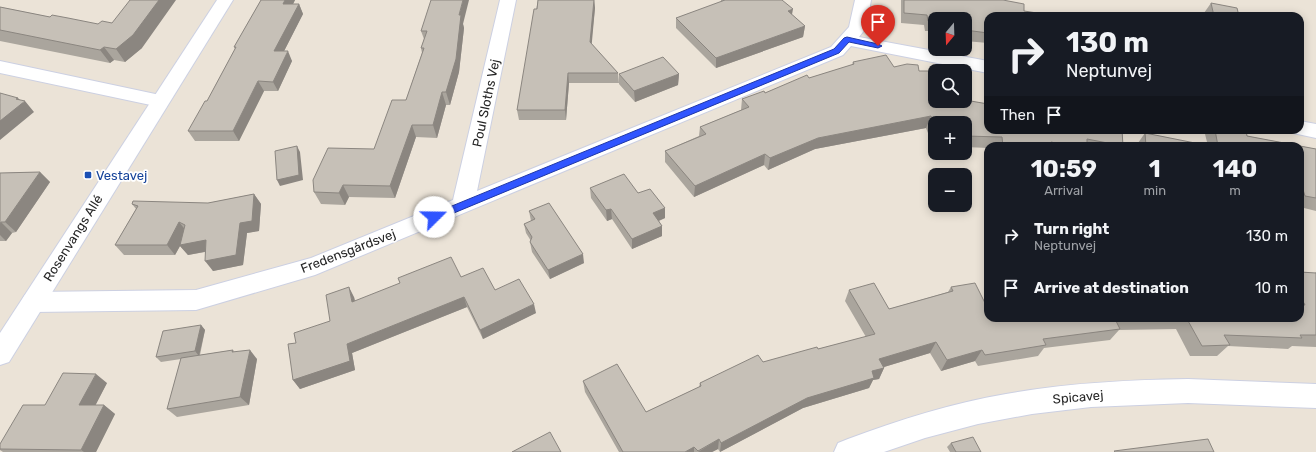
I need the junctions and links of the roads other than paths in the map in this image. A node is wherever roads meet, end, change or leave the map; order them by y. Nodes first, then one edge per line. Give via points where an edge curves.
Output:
1 (225, 0) edge
2 (508, 0) edge
3 (863, 0) edge
4 (847, 40) junction
5 (984, 66) edge
6 (0, 67) edge
7 (160, 101) junction
8 (1304, 129) edge
9 (1316, 131) edge
10 (463, 205) junction
11 (33, 302) junction
12 (0, 354) edge
13 (1316, 396) edge
14 (848, 452) edge

1 - 7 street, Rosenvangs Allé
2 - 10 street, Poul Sloths Vej
3 - 4 street, Fredensgårdsvej via 857,28
4 - 5 street
4 - 10 street, Fredensgårdsvej via 837,51
6 - 7 street
7 - 11 street, Rosenvangs Allé
8 - 9 street
10 - 11 street, Fredensgårdsvej via 315,266 196,300
11 - 12 street, Rosenvangs Allé
13 - 14 street, Spicavej via 1155,391 1058,398 973,412 885,438

